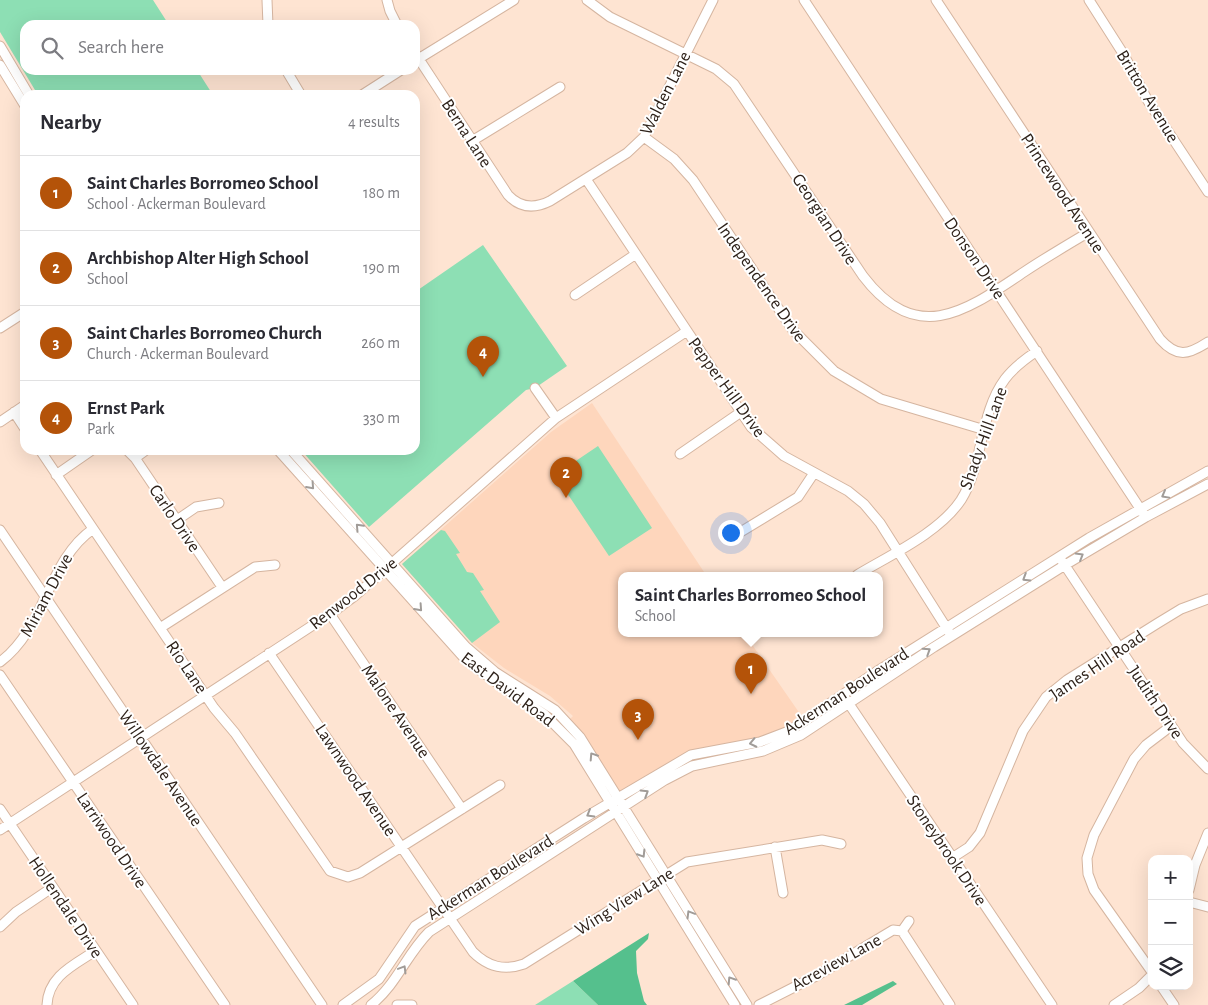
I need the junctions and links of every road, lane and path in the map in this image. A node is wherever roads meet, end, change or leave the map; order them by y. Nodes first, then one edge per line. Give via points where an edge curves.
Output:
1 (267, 0) edge
2 (387, 0) edge
3 (514, 0) edge
4 (587, 0) edge
5 (713, 0) edge
6 (804, 0) edge
7 (936, 0) edge
8 (1088, 0) edge
9 (268, 20) edge
10 (395, 20) edge
11 (0, 46) edge
12 (685, 53) junction
13 (420, 56) edge
14 (420, 64) edge
15 (0, 65) edge
16 (16, 72) junction
17 (289, 75) edge
18 (393, 75) edge
19 (4, 80) edge
20 (560, 87) dead end
21 (26, 90) edge
22 (298, 90) edge
23 (370, 90) edge
24 (20, 100) edge
25 (644, 136) junction
26 (472, 141) junction
27 (586, 179) junction
28 (1208, 192) edge
29 (519, 204) joint
30 (1089, 232) junction
31 (636, 254) junction
32 (996, 291) junction
33 (575, 295) dead end
34 (20, 315) edge
35 (0, 328) edge
36 (687, 331) junction
37 (1208, 342) edge
38 (1036, 351) junction
39 (535, 388) dead end
40 (20, 408) edge
41 (14, 412) junction
42 (741, 412) junction
43 (556, 418) junction
44 (20, 421) edge
45 (0, 422) edge
46 (985, 430) junction
47 (680, 454) dead end
48 (43, 455) edge
49 (84, 455) edge
50 (132, 455) edge
51 (139, 455) edge
52 (283, 455) edge
53 (295, 455) edge
54 (135, 458) junction
55 (1208, 471) edge
56 (814, 473) junction
57 (56, 474) junction
58 (1208, 484) edge
59 (218, 502) dead end
60 (1140, 508) junction
61 (1146, 517) junction
62 (177, 520) junction
63 (93, 528) junction
64 (0, 530) edge
65 (734, 536) dead end
66 (897, 550) junction
67 (1059, 556) junction
68 (275, 565) dead end
69 (1065, 565) junction
70 (388, 566) junction
71 (862, 572) edge
72 (222, 587) junction
73 (46, 598) junction
74 (1208, 599) edge
75 (330, 614) junction
76 (160, 628) junction
77 (946, 628) junction
78 (952, 636) junction
79 (1120, 648) junction
80 (269, 653) junction
81 (0, 662) edge
82 (0, 674) edge
83 (206, 695) junction
84 (843, 695) junction
85 (849, 703) junction
86 (1171, 726) junction
87 (141, 738) junction
88 (1208, 769) edge
89 (73, 782) junction
90 (500, 785) dead end
91 (619, 797) junction
92 (610, 802) junction
93 (624, 806) junction
94 (0, 809) edge
95 (462, 809) junction
96 (616, 813) junction
97 (10, 824) junction
98 (0, 830) edge
99 (1208, 833) edge
100 (841, 844) dead end
101 (775, 847) junction
102 (402, 848) junction
103 (952, 858) junction
104 (1193, 873) edge
105 (662, 877) junction
106 (53, 887) junction
107 (783, 893) dead end
108 (1193, 903) edge
109 (442, 907) junction
110 (1208, 907) edge
111 (450, 919) junction
112 (909, 921) dead end
113 (0, 927) edge
114 (902, 931) junction
115 (96, 951) junction
116 (1148, 968) edge
117 (1148, 978) edge
118 (1165, 990) edge
119 (400, 1004) edge
120 (46, 1005) edge
121 (133, 1005) edge
122 (225, 1005) edge
123 (322, 1005) edge
124 (343, 1005) edge
125 (370, 1005) edge
126 (412, 1005) edge
127 (735, 1005) edge
128 (747, 1005) edge
129 (759, 1005) edge
130 (950, 1005) edge
131 (1052, 1005) edge
132 (1114, 1005) edge
133 (1174, 1005) edge

1 - 9 street
2 - 10 street
3 - 13 street
4 - 12 street, Georgian Drive via 610,17
5 - 12 street, Walden Lane
6 - 32 street, Donson Drive
7 - 30 street, Princewood Avenue
8 - 28 street, Britton Avenue via 1124,55 1148,101
11 - 16 street
12 - 25 street, Walden Lane
12 - 32 street, Georgian Drive via 716,69 743,94 863,276 880,296 900,310 932,317 963,311
14 - 26 street, Berna Lane
15 - 19 street
16 - 19 street
16 - 21 street
17 - 22 street
18 - 23 street
19 - 24 street
20 - 26 street
25 - 27 street, Walden Lane via 627,153
25 - 46 street, Independence Drive via 684,169 792,329 826,365 881,399
26 - 29 street, Berna Lane via 508,195
27 - 29 street, Walden Lane via 545,204 530,207
27 - 31 street, Pepper Hill Drive
30 - 32 street, Georgian Drive
30 - 37 street, Princewood Avenue via 1167,347 1177,352 1189,352
31 - 33 street
31 - 36 street, Pepper Hill Drive
32 - 38 street, Donson Drive
34 - 35 street
36 - 42 street, Pepper Hill Drive
36 - 43 street, Renwood Drive
38 - 46 street, Shady Hill Lane via 1005,379 994,399
38 - 60 street, Donson Drive
39 - 43 street
40 - 41 street
41 - 44 street
41 - 45 street
42 - 47 street
42 - 56 street, Pepper Hill Drive via 772,447
43 - 70 street, Renwood Drive
46 - 66 street, Shady Hill Lane via 972,475 957,504 935,526
48 - 57 street, Rio Lane
49 - 57 street
50 - 54 street, Carlo Drive
51 - 54 street
52 -> 70 street, East David Road
70 -> 53 street, East David Road
54 - 62 street, Carlo Drive
55 -> 60 street, Ackerman Boulevard
56 - 65 street via 798,497
56 - 66 street, Pepper Hill Drive via 848,491 864,504
57 - 63 street, Rio Lane
58 - 61 street, Ackerman Boulevard
59 - 62 street via 196,507
60 - 61 street, Donson Drive
60 - 67 street, Ackerman Boulevard
69 -> 61 street, Ackerman Boulevard
62 - 72 street, Carlo Drive
63 - 73 street, Miriam Drive via 72,546
63 - 76 street, Rio Lane
64 - 73 street, Willowdale Avenue
66 - 71 street, Shady Hill Lane
66 - 77 street, Pepper Hill Drive
67 - 69 street, Judith Drive
67 -> 77 street, Ackerman Boulevard
68 - 72 street via 255,567
69 - 78 street, Ackerman Boulevard
69 - 79 street, Judith Drive
70 - 75 street, Renwood Drive
91 -> 70 street, East David Road via 567,722 540,699 495,672 476,656
70 -> 92 street, East David Road via 466,660 560,728 574,744
72 - 76 street
73 - 81 street, Miriam Drive via 21,643
73 - 87 street, Willowdale Avenue
74 - 79 street, James Hill Road via 1181,609
75 - 80 street, Renwood Drive
75 - 95 street, Malone Avenue
76 - 83 street, Rio Lane
77 - 78 street, Pepper Hill Drive
77 - 84 street, Ackerman Boulevard
85 -> 78 street, Ackerman Boulevard
79 - 86 street, Judith Drive
79 - 103 street, James Hill Road via 1067,680 1037,708 1023,731 980,833 970,846
80 - 83 street, Renwood Drive
80 - 102 street, Lawnwood Avenue
82 - 89 street, Larriwood Drive
83 - 87 street, Renwood Drive
83 - 102 street, Rio Lane via 326,867 342,876 360,873
84 - 85 street, Stoneybrook Drive
84 -> 91 street, Ackerman Boulevard via 789,731 760,742 691,755
93 -> 85 street, Ackerman Boulevard via 692,766 783,744
85 - 103 street, Stoneybrook Drive
86 - 88 street, Judith Drive
86 - 116 street via 1134,759 1094,835 1087,858 1094,890
87 - 89 street, Renwood Drive
87 - 123 street, Willowdale Avenue
89 - 97 street, Renwood Drive
89 - 122 street, Larriwood Drive
90 - 95 street
91 - 92 street, Ackerman Boulevard
91 - 93 street, East David Road
92 - 96 street, East David Road
92 -> 109 street, Ackerman Boulevard
93 - 96 street, Ackerman Boulevard
93 - 105 street, East David Road
94 - 97 street, Hollendale Drive
95 - 102 street
96 -> 105 street, East David Road
96 - 111 street, Ackerman Boulevard
97 - 98 street, Renwood Drive
97 - 106 street, Hollendale Drive
99 - 104 street
100 - 101 street, Wing View Lane via 822,840
101 - 105 street, Wing View Lane via 696,860
101 - 107 street
102 - 109 street, Lawnwood Avenue
103 - 131 street, Stoneybrook Drive
105 - 111 street, Wing View Lane via 517,966 500,968 479,959
105 - 127 street, East David Road
128 -> 105 street, East David Road
106 - 113 street
106 - 115 street, Hollendale Drive
108 - 110 street
109 - 111 street, Wing View Lane
109 - 124 street, Ackerman Boulevard via 408,933 379,979
125 -> 111 street, Ackerman Boulevard via 393,984 419,942
112 - 114 street, Acreview Lane
114 - 129 street, Acreview Lane via 893,930 818,975
114 - 130 street
115 - 120 street via 58,976 50,988
115 - 121 street, Hollendale Drive
117 - 132 street
118 - 133 street
119 - 126 street

